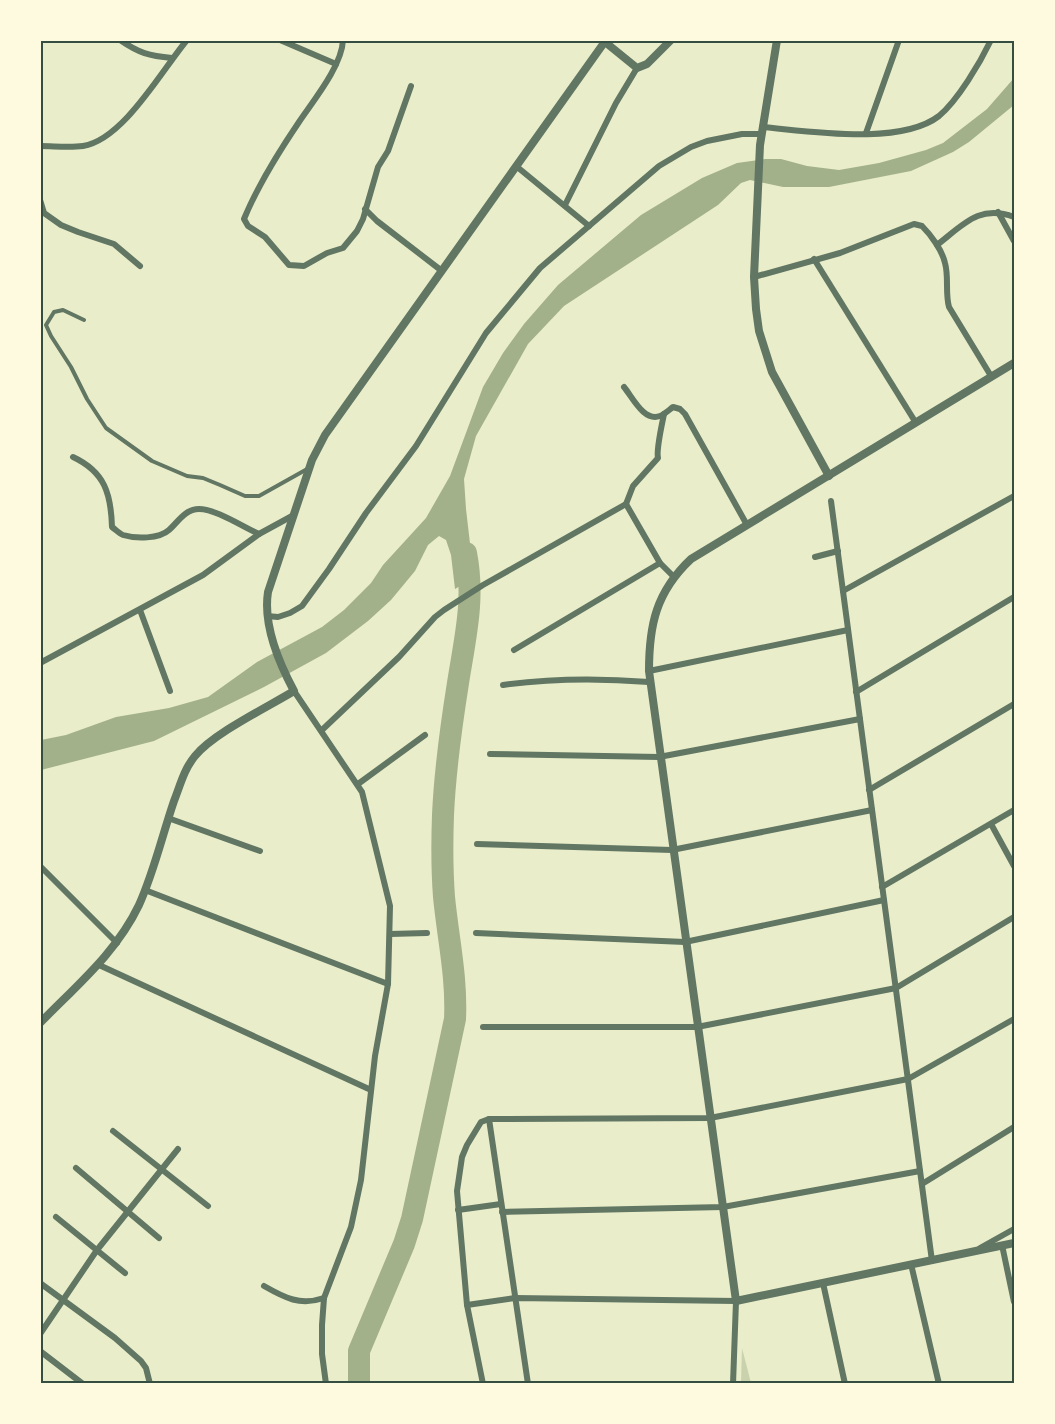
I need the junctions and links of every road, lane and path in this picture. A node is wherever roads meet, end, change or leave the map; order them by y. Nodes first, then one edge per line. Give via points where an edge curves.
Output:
1 (120, 40) edge
2 (187, 40) edge
3 (280, 40) edge
4 (343, 40) edge
5 (670, 40) edge
6 (777, 40) edge
7 (899, 40) edge
8 (991, 40) edge
9 (606, 41) edge
10 (172, 58) junction
11 (336, 64) junction
12 (637, 68) junction
13 (411, 87) dead end
14 (762, 131) junction
15 (866, 133) junction
16 (40, 146) edge
17 (516, 166) junction
18 (40, 200) edge
19 (565, 205) junction
20 (364, 208) junction
21 (998, 213) junction
22 (1014, 217) edge
23 (589, 226) junction
24 (1014, 241) edge
25 (937, 245) junction
26 (814, 259) junction
27 (140, 266) dead end
28 (442, 271) junction
29 (754, 277) junction
30 (84, 320) dead end
31 (1014, 363) edge
32 (991, 376) junction
33 (624, 387) dead end
34 (664, 414) junction
35 (916, 423) junction
36 (73, 457) dead end
37 (309, 468) junction
38 (829, 476) junction
39 (1014, 496) edge
40 (831, 501) dead end
41 (626, 504) junction
42 (292, 516) junction
43 (747, 525) junction
44 (259, 534) junction
45 (838, 550) junction
46 (815, 557) dead end
47 (660, 563) junction
48 (674, 577) junction
49 (843, 591) junction
50 (1014, 597) edge
51 (140, 610) junction
52 (267, 616) junction
53 (848, 630) junction
54 (514, 650) dead end
55 (40, 663) edge
56 (649, 671) junction
57 (649, 682) junction
58 (503, 685) dead end
59 (292, 687) junction
60 (170, 691) dead end
61 (856, 692) junction
62 (1014, 704) edge
63 (860, 718) junction
64 (322, 730) junction
65 (425, 735) dead end
66 (490, 754) dead end
67 (659, 757) junction
68 (358, 784) junction
69 (869, 790) junction
70 (872, 810) junction
71 (1014, 810) edge
72 (168, 818) junction
73 (991, 824) junction
74 (477, 844) dead end
75 (672, 850) junction
76 (260, 851) dead end
77 (40, 866) edge
78 (1014, 866) edge
79 (882, 887) junction
80 (145, 890) junction
81 (884, 900) junction
82 (1014, 917) edge
83 (427, 933) dead end
84 (476, 933) dead end
85 (390, 934) junction
86 (685, 942) junction
87 (117, 943) junction
88 (99, 965) junction
89 (387, 984) junction
90 (896, 988) junction
91 (1014, 1019) edge
92 (40, 1023) edge
93 (483, 1027) dead end
94 (697, 1027) junction
95 (908, 1079) junction
96 (371, 1090) junction
97 (710, 1118) junction
98 (489, 1119) junction
99 (1014, 1127) edge
100 (113, 1131) dead end
101 (178, 1149) dead end
102 (76, 1168) dead end
103 (161, 1170) junction
104 (920, 1171) junction
105 (922, 1184) junction
106 (501, 1204) junction
107 (208, 1206) dead end
108 (723, 1207) junction
109 (458, 1210) junction
110 (128, 1212) junction
111 (502, 1212) junction
112 (56, 1216) dead end
113 (1014, 1229) edge
114 (159, 1238) dead end
115 (1014, 1243) edge
116 (1002, 1245) junction
117 (97, 1250) junction
118 (977, 1250) junction
119 (932, 1261) junction
120 (911, 1264) junction
121 (125, 1273) dead end
122 (40, 1283) edge
123 (823, 1283) junction
124 (264, 1286) dead end
125 (324, 1298) junction
126 (515, 1298) junction
127 (63, 1300) junction
128 (736, 1301) junction
129 (1014, 1302) edge
130 (467, 1305) junction
131 (40, 1334) edge
132 (40, 1351) edge
133 (83, 1383) edge
134 (150, 1383) edge
135 (326, 1383) edge
136 (483, 1383) edge
137 (528, 1383) edge
138 (733, 1383) edge
139 (845, 1383) edge
140 (939, 1383) edge

1 - 10 street via 136,52
2 - 10 street
3 - 11 street
4 - 11 street
5 - 12 street via 647,64
6 - 14 street
7 - 15 street
8 - 15 street via 961,91 939,116 911,129
9 - 12 street
9 - 17 street
10 - 16 street via 146,97 116,128 84,146
11 - 20 street via 255,193 244,219 289,265 304,266 343,248 359,227
12 - 19 street
13 - 20 street
14 - 15 street
14 - 23 street via 721,137 691,147 651,171
14 - 29 street
17 - 19 street
17 - 28 street
18 - 27 street via 44,213 61,225 114,243
19 - 23 street
20 - 28 street
21 - 22 street
21 - 24 street
21 - 25 street via 974,217
23 - 52 street via 540,268 486,333 416,446 302,606 278,617
25 - 26 street via 922,226 914,224
25 - 32 street via 945,262 949,307
26 - 29 street
26 - 35 street
28 - 37 street via 324,435
29 - 38 street via 759,331 772,372
30 - 37 lane via 63,310 54,312 46,325 106,428 152,461 245,496 259,496
31 - 32 street
32 - 35 street
33 - 34 street via 645,414
34 - 41 street via 658,458 633,486
34 - 43 street via 673,407 685,414
35 - 38 street
36 - 44 street via 92,467 102,479 112,527 122,535 159,536 184,514 196,509 208,510
37 - 42 street
38 - 43 street
39 - 49 street
40 - 45 street
41 - 47 street
41 - 64 street via 483,585 435,617
42 - 44 street
42 - 52 street via 268,592
43 - 48 street via 697,555
44 - 51 street via 203,575
45 - 46 street
45 - 49 street
47 - 48 street
47 - 54 street
48 - 56 street via 659,603 650,631
49 - 53 street
50 - 61 street
51 - 55 street
51 - 60 street
52 - 59 street
53 - 56 street
53 - 61 street
56 - 57 street
57 - 58 street via 569,678
57 - 67 street
59 - 64 street
59 - 72 street via 202,749 188,766
61 - 63 street
62 - 69 street
63 - 67 street
63 - 69 street
64 - 68 street
65 - 68 street
66 - 67 street
67 - 75 street
68 - 85 street via 388,893
69 - 70 street
70 - 75 street
70 - 79 street
71 - 73 street
72 - 76 street
72 - 80 street
73 - 78 street
73 - 79 street
74 - 75 street
75 - 86 street
77 - 87 street
79 - 81 street
80 - 87 street
80 - 89 street
81 - 86 street
81 - 90 street
82 - 90 street
83 - 85 street
84 - 86 street
85 - 89 street
86 - 94 street
87 - 88 street
88 - 92 street
88 - 96 street
89 - 96 street
90 - 94 street
90 - 95 street
91 - 95 street
93 - 94 street
94 - 97 street
95 - 97 street
95 - 104 street
96 - 125 street via 361,1180 351,1227
97 - 98 street
97 - 108 street
98 - 106 street
98 - 109 street via 474,1131 462,1157
99 - 105 street
100 - 103 street
101 - 103 street
102 - 110 street
103 - 107 street
103 - 110 street
104 - 105 street
104 - 108 street
105 - 119 street
106 - 109 street
106 - 111 street
108 - 111 street
108 - 128 street
109 - 130 street
110 - 114 street
110 - 117 street
111 - 126 street
112 - 117 street
113 - 118 street
115 - 116 street
116 - 118 street
116 - 129 street
117 - 121 street
117 - 127 street
118 - 119 street
119 - 120 street
120 - 123 street
120 - 140 street
122 - 127 street
123 - 128 street
123 - 139 street
124 - 125 street via 288,1300
125 - 135 street via 322,1354
126 - 128 street
126 - 130 street
126 - 137 street
127 - 131 street
127 - 134 street via 141,1360
128 - 138 street
130 - 136 street
132 - 133 street

